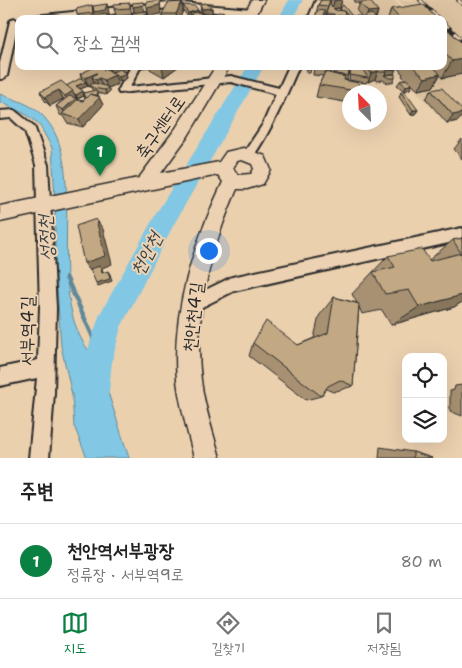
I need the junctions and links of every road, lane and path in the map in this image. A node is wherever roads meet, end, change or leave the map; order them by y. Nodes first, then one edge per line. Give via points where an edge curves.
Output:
1 (258, 0) edge
2 (320, 0) edge
3 (170, 2) edge
4 (74, 13) edge
5 (61, 15) edge
6 (163, 15) edge
7 (244, 15) edge
8 (250, 15) edge
9 (314, 15) edge
10 (13, 21) edge
11 (134, 70) edge
12 (293, 70) edge
13 (223, 75) edge
14 (2, 76) dead end
15 (284, 93) junction
16 (0, 115) edge
17 (249, 154) junction
18 (228, 174) junction
19 (149, 182) junction
20 (72, 199) joint
21 (45, 204) junction
22 (0, 214) edge
23 (462, 234) edge
24 (192, 304) junction
25 (46, 367) junction
26 (0, 378) edge
27 (39, 458) edge
28 (207, 458) edge

1 - 8 street
2 - 9 street
3 - 4 street
3 - 6 street
3 - 7 street
4 - 5 street
10 - 14 street
11 - 13 street via 122,91
12 - 15 street
13 - 15 street
13 - 19 street, 축구센터로
15 - 17 street
16 - 21 street, 서부역4길 via 14,114 30,129 42,165
17 - 18 street via 232,156
17 - 18 street via 262,165 261,175 245,184
18 - 19 street
18 - 24 street, 천안천4길 via 193,288
19 - 20 street
20 - 21 street
21 - 22 street
21 - 25 street, 서부역4길
23 - 24 street via 232,284
24 - 28 street, 천안천4길 via 188,369
25 - 26 street
25 - 27 street, 서부역4길

